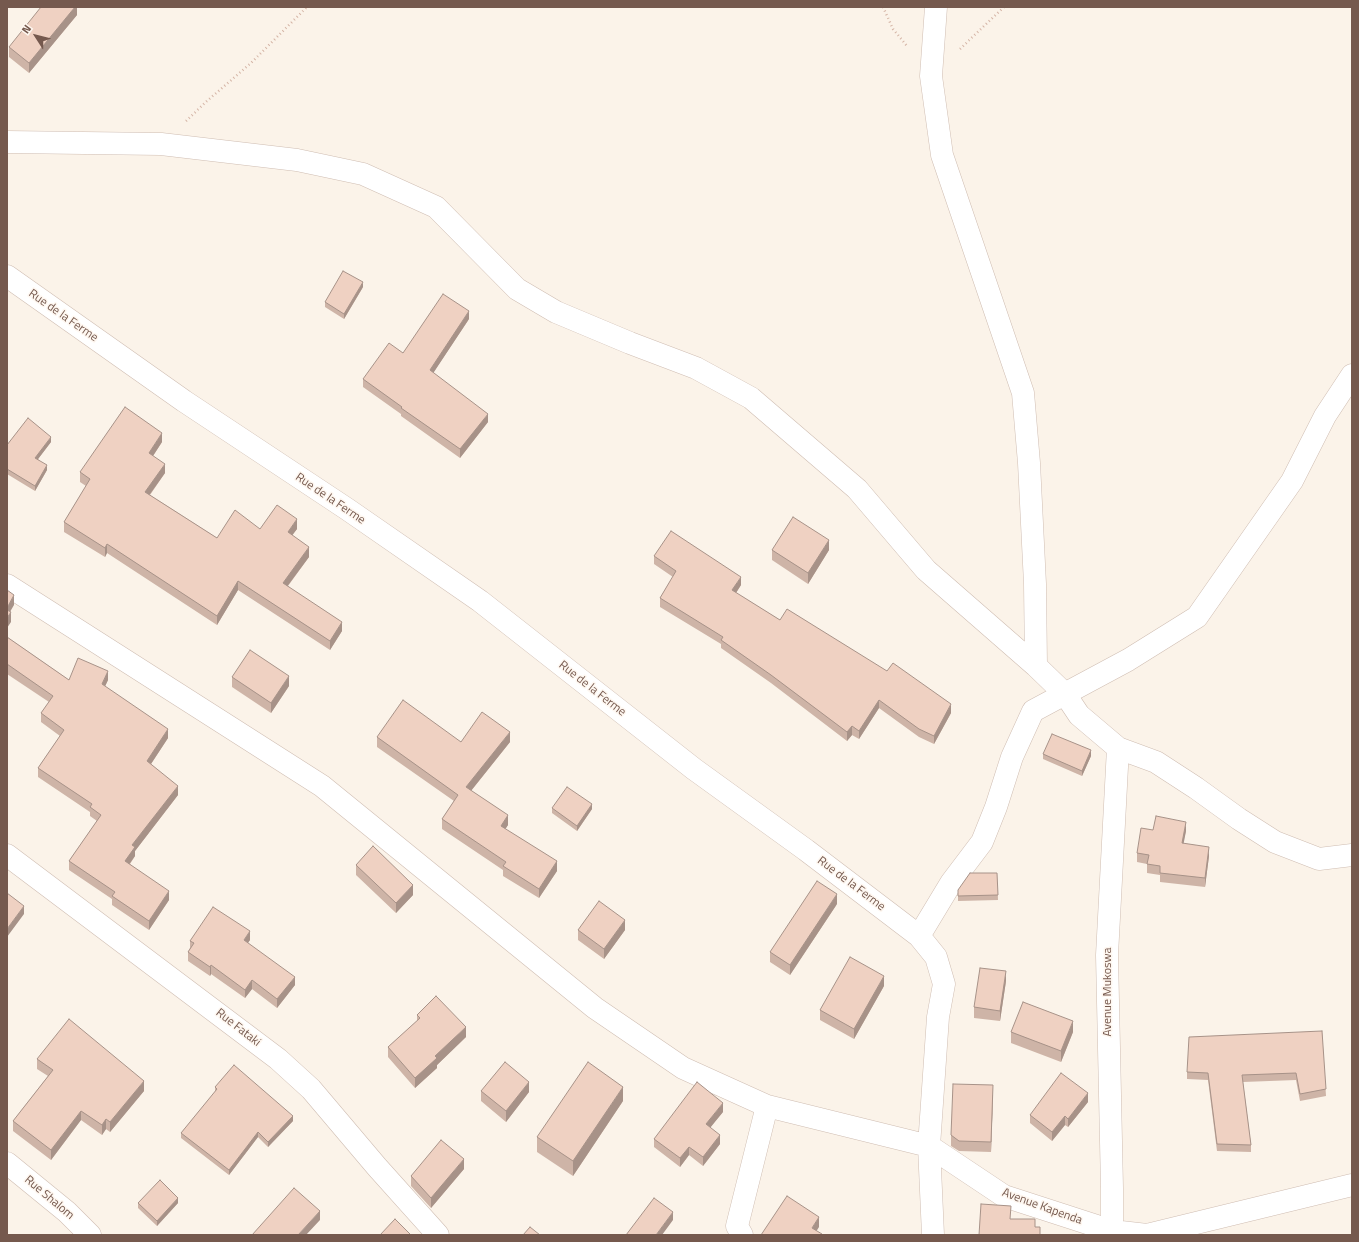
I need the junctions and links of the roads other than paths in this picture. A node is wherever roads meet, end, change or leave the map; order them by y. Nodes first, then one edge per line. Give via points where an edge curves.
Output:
1 (936, 7) edge
2 (7, 142) edge
3 (7, 276) edge
4 (1352, 375) edge
5 (7, 585) edge
6 (1036, 666) junction
7 (1065, 694) junction
8 (1118, 748) junction
9 (7, 855) edge
10 (1352, 855) edge
11 (919, 936) junction
12 (766, 1106) junction
13 (930, 1146) junction
14 (7, 1163) edge
15 (1352, 1185) edge
16 (1112, 1233) edge
17 (90, 1235) edge
18 (438, 1235) edge
19 (742, 1235) edge
20 (933, 1235) edge

1 - 6 street via 931,76 942,155 1023,393 1035,584
2 - 6 street via 161,144 298,160 363,174 436,207 517,289 556,312 696,368 750,398 857,489 926,570
3 - 11 street, Rue de la Ferme via 184,401 480,601 694,769
4 - 7 street via 1325,416 1292,481 1197,617 1128,660
5 - 12 street via 322,786 595,1008 683,1068
6 - 7 street
7 - 8 street via 1080,715
7 - 11 street via 1033,711 1012,757 982,842 951,883
8 - 10 street via 1156,762 1275,842 1319,859
8 - 16 street, Avenue Mukoswa via 1107,955
9 - 18 street, Rue Fataki via 278,1059 311,1089
11 - 13 street, Rue de la Ferme via 936,957 944,984 938,1017
12 - 13 street
12 - 19 street via 737,1226
13 - 16 street, Avenue Kapenda via 1004,1196
13 - 20 street, Rue de la Ferme
14 - 17 street, Rue Shalom via 67,1212
15 - 16 street, Avenue Kapenda via 1147,1235

